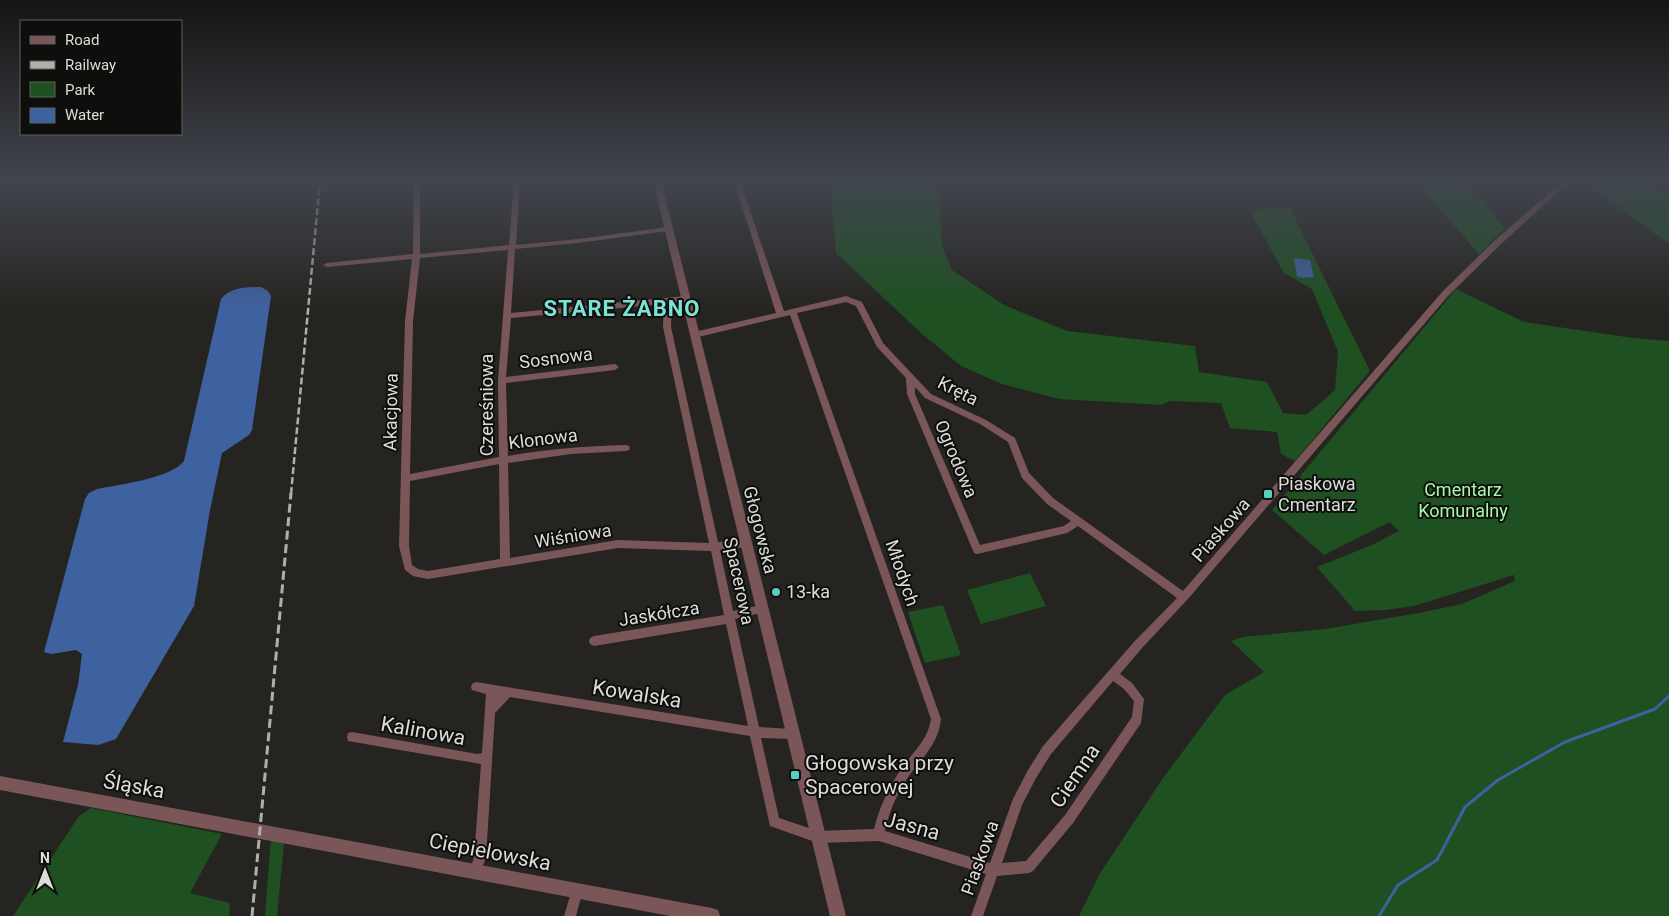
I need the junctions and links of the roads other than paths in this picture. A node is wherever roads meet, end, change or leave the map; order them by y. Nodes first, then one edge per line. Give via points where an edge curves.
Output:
1 (416, 224) edge
2 (514, 224) edge
3 (667, 224) edge
4 (750, 224) edge
5 (1519, 224) edge
6 (668, 229) junction
7 (512, 247) junction
8 (416, 257) junction
9 (326, 265) dead end
10 (685, 299) junction
11 (668, 300) junction
12 (793, 312) junction
13 (781, 315) junction
14 (506, 316) junction
15 (694, 335) junction
16 (615, 367) dead end
17 (910, 379) junction
18 (502, 381) junction
19 (626, 448) dead end
20 (503, 460) junction
21 (406, 478) junction
22 (1077, 521) junction
23 (745, 543) junction
24 (714, 547) junction
25 (505, 563) junction
26 (408, 567) joint
27 (1184, 596) junction
28 (761, 609) junction
29 (729, 618) junction
30 (594, 640) dead end
31 (1112, 675) junction
32 (476, 687) dead end
33 (492, 689) junction
34 (508, 692) junction
35 (490, 711) junction
36 (755, 732) junction
37 (792, 734) junction
38 (352, 737) dead end
39 (487, 758) junction
40 (0, 783) edge
41 (260, 831) joint
42 (880, 835) junction
43 (818, 837) junction
44 (994, 870) junction
45 (475, 871) junction
46 (577, 890) junction
47 (570, 916) edge
48 (712, 916) edge
49 (838, 916) edge
50 (976, 916) edge

1 - 8 street
2 - 7 street, Czereśniowa
3 - 6 street, Głogowska
4 - 13 street
5 - 27 street, Piaskowa via 1446,293
6 - 7 street
6 - 10 street, Głogowska
7 - 8 street
7 - 14 street, Czereśniowa
8 - 9 street
8 - 21 street, Akacjowa via 409,321
10 - 11 street
10 - 15 street, Głogowska
11 - 14 street
11 - 24 street, Spacerowa via 667,328
12 - 13 street, Kręta
12 - 17 street, Kręta via 853,300 859,304 880,345
12 - 42 street, Młodych via 936,718 932,738 899,782 880,826
13 - 15 street, Kręta
14 - 18 street, Czereśniowa
15 - 23 street, Głogowska
16 - 18 street, Sosnowa
17 - 22 street, Kręta via 928,396 1012,440 1024,475 1050,501
17 - 22 street, Ogrodowa via 911,394 977,550 1067,529
18 - 20 street, Czereśniowa
19 - 20 street, Klonowa via 598,448
20 - 21 street, Klonowa
20 - 25 street, Czereśniowa
21 - 26 street, Akacjowa via 404,546
22 - 27 street, Kręta
23 - 24 street, Wiśniowa
23 - 28 street, Głogowska
24 - 25 street, Wiśniowa via 618,544
24 - 29 street, Spacerowa
25 - 26 street, Wiśniowa via 428,574 416,573
27 - 31 street, Piaskowa
28 - 29 street, Jaskółcza
28 - 37 street, Głogowska
29 - 30 street, Jaskółcza
29 - 36 street, Spacerowa
31 - 44 street, Piaskowa via 1048,750 1032,774 1017,803
31 - 44 street, Ciemna via 1139,699 1137,719 1069,819 1029,867
32 - 33 street, Kowalska
33 - 34 street, Kowalska
33 - 35 street
34 - 35 street
34 - 36 street, Kowalska
35 - 39 street
36 - 37 street, Kowalska
36 - 43 street, Spacerowa via 774,822
37 - 43 street, Głogowska
38 - 39 street, Kalinowa via 477,759
39 - 45 street via 480,858
40 - 41 street, Śląska
41 - 45 street, Ciepielowska
42 - 43 street, Jasna
42 - 44 street, Jasna
43 - 49 street, Głogowska
44 - 50 street, Piaskowa
45 - 46 street, Ciepielowska
46 - 47 street
46 - 48 street, Ciepielowska

